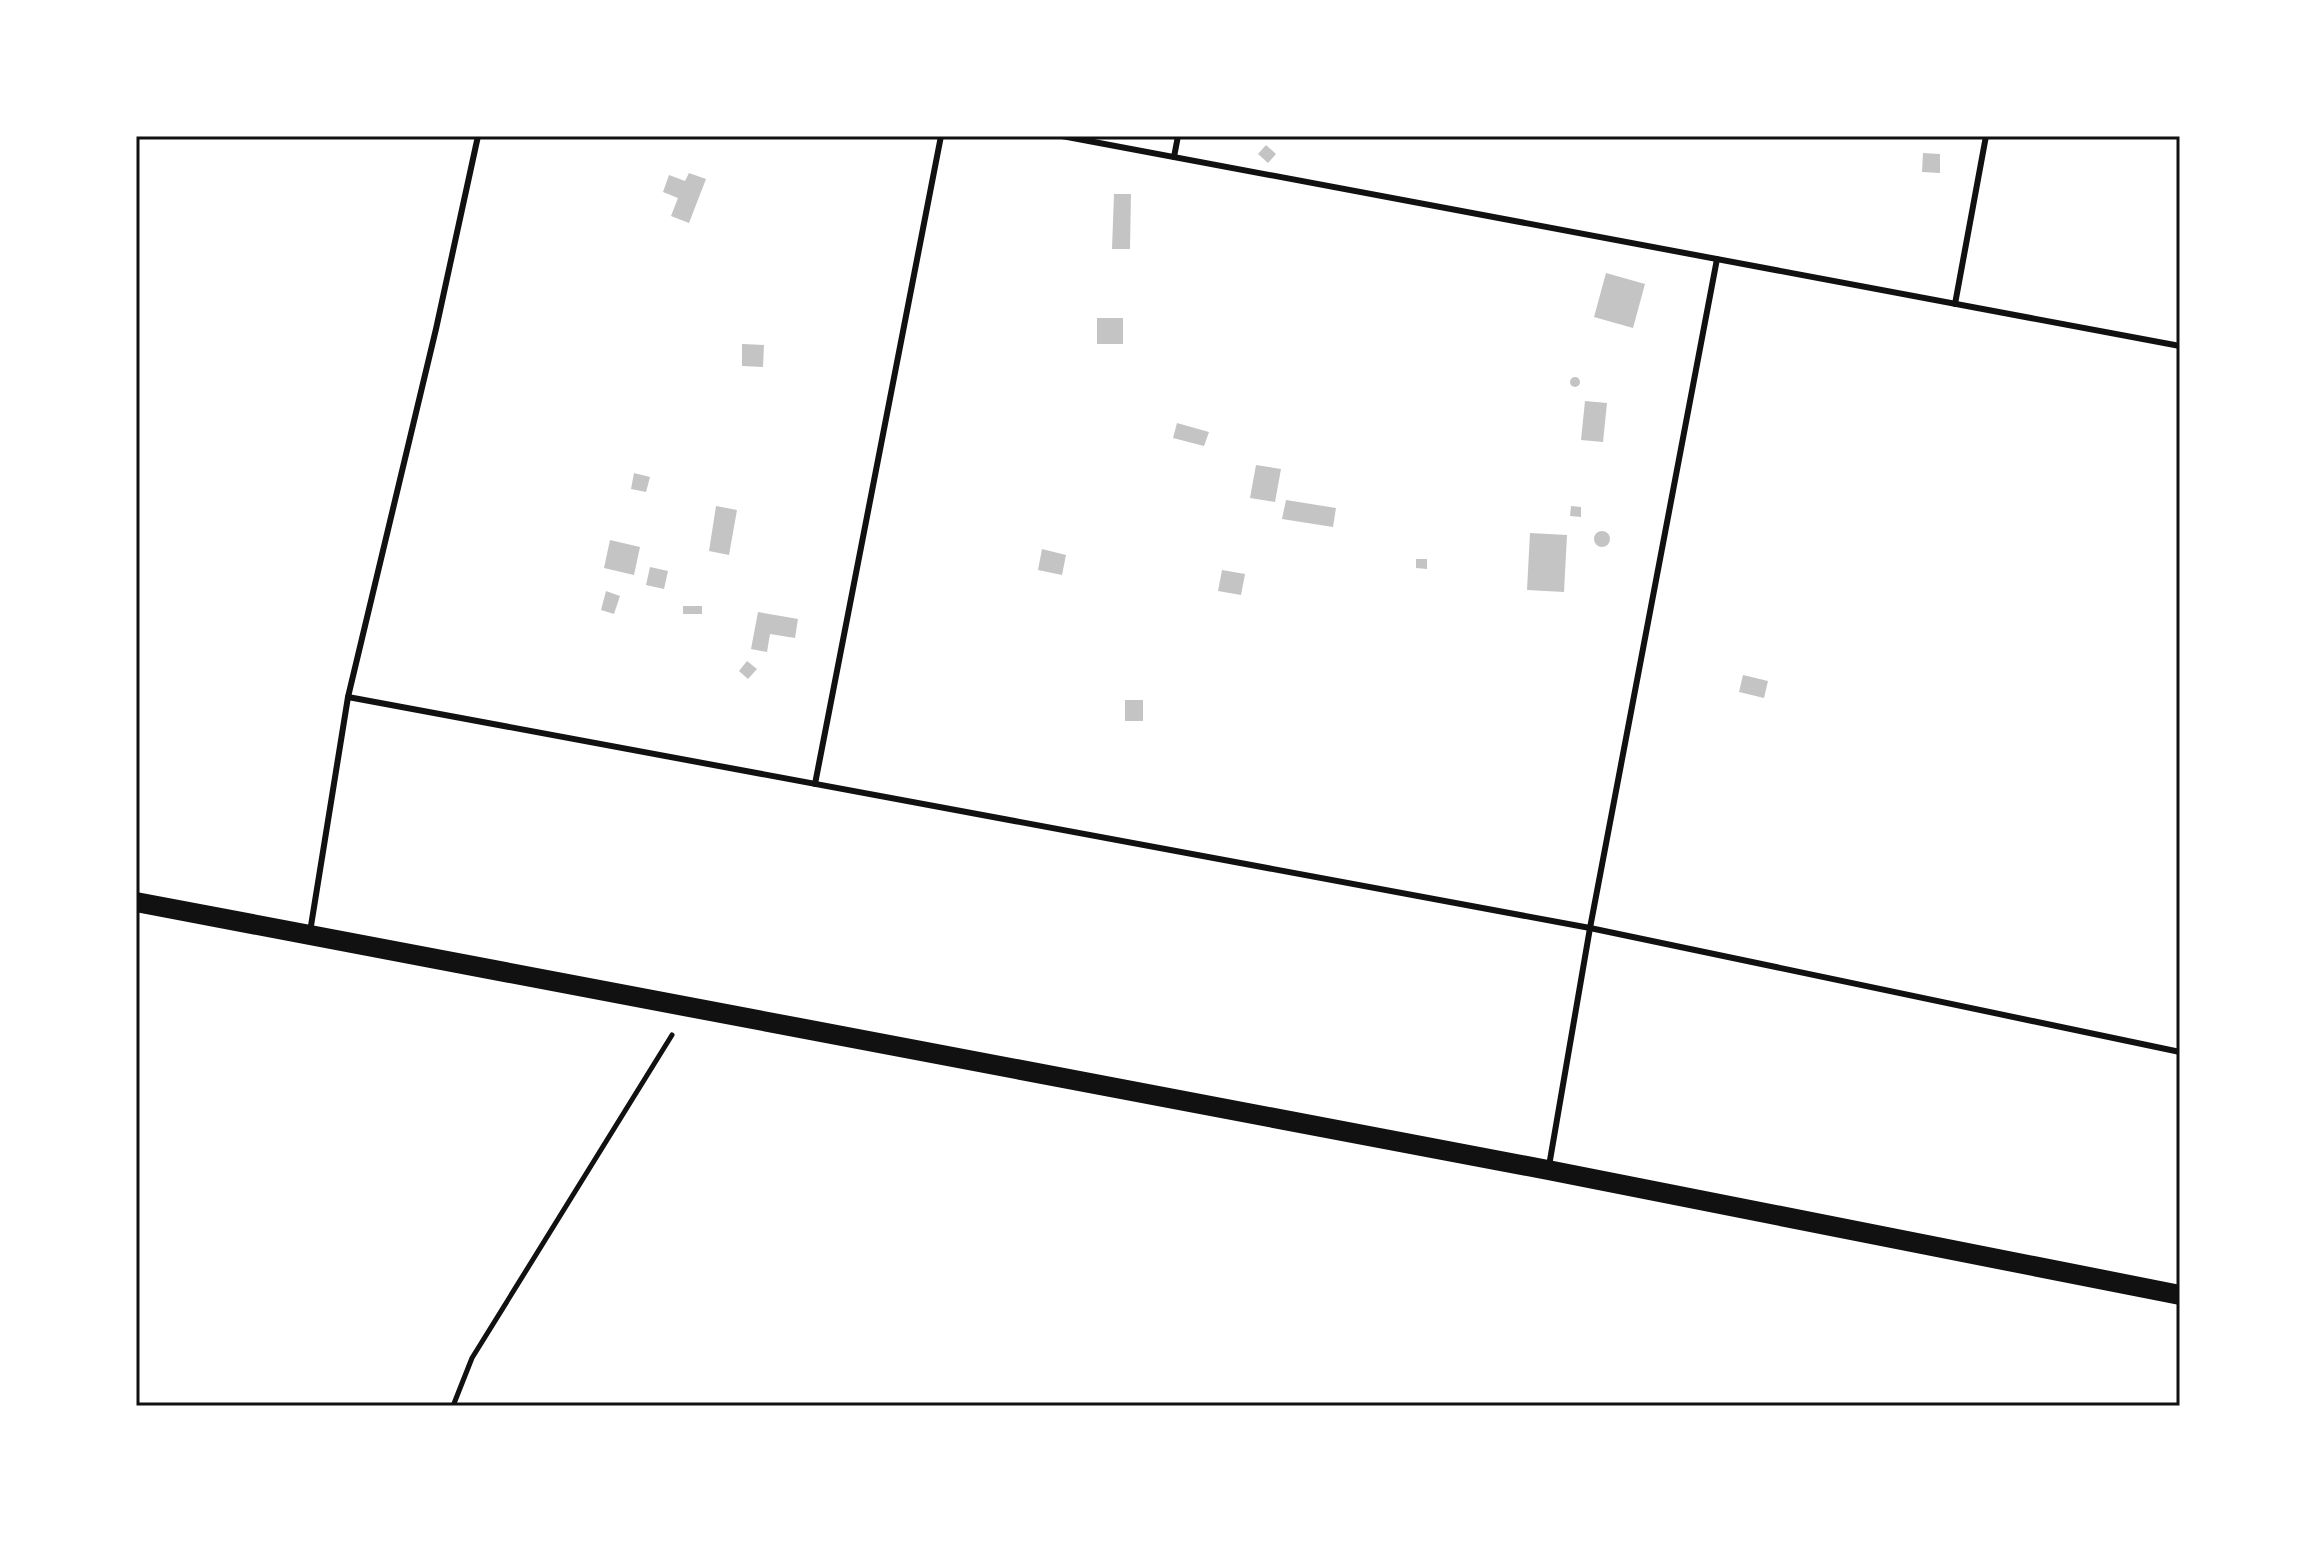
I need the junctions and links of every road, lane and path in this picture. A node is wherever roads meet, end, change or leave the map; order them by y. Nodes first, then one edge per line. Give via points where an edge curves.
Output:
1 (478, 136) edge
2 (941, 136) edge
3 (1062, 136) edge
4 (1178, 136) edge
5 (1986, 136) edge
6 (1174, 157) junction
7 (1717, 259) junction
8 (1955, 304) junction
9 (2180, 346) edge
10 (348, 697) junction
11 (815, 784) junction
12 (136, 902) edge
13 (1590, 928) junction
14 (309, 936) junction
15 (689, 1007) junction
16 (2180, 1052) edge
17 (1548, 1170) junction
18 (2180, 1295) edge
19 (453, 1406) edge

1 - 10 lane
2 - 11 lane
3 - 6 lane
4 - 6 lane
5 - 8 lane
6 - 7 lane
7 - 8 lane
7 - 13 lane
8 - 9 lane
10 - 11 lane
10 - 14 lane
11 - 13 lane
12 - 14 main road
13 - 16 lane
13 - 17 lane
14 - 15 main road
15 - 17 main road
15 - 19 path via 472,1358
17 - 18 main road

